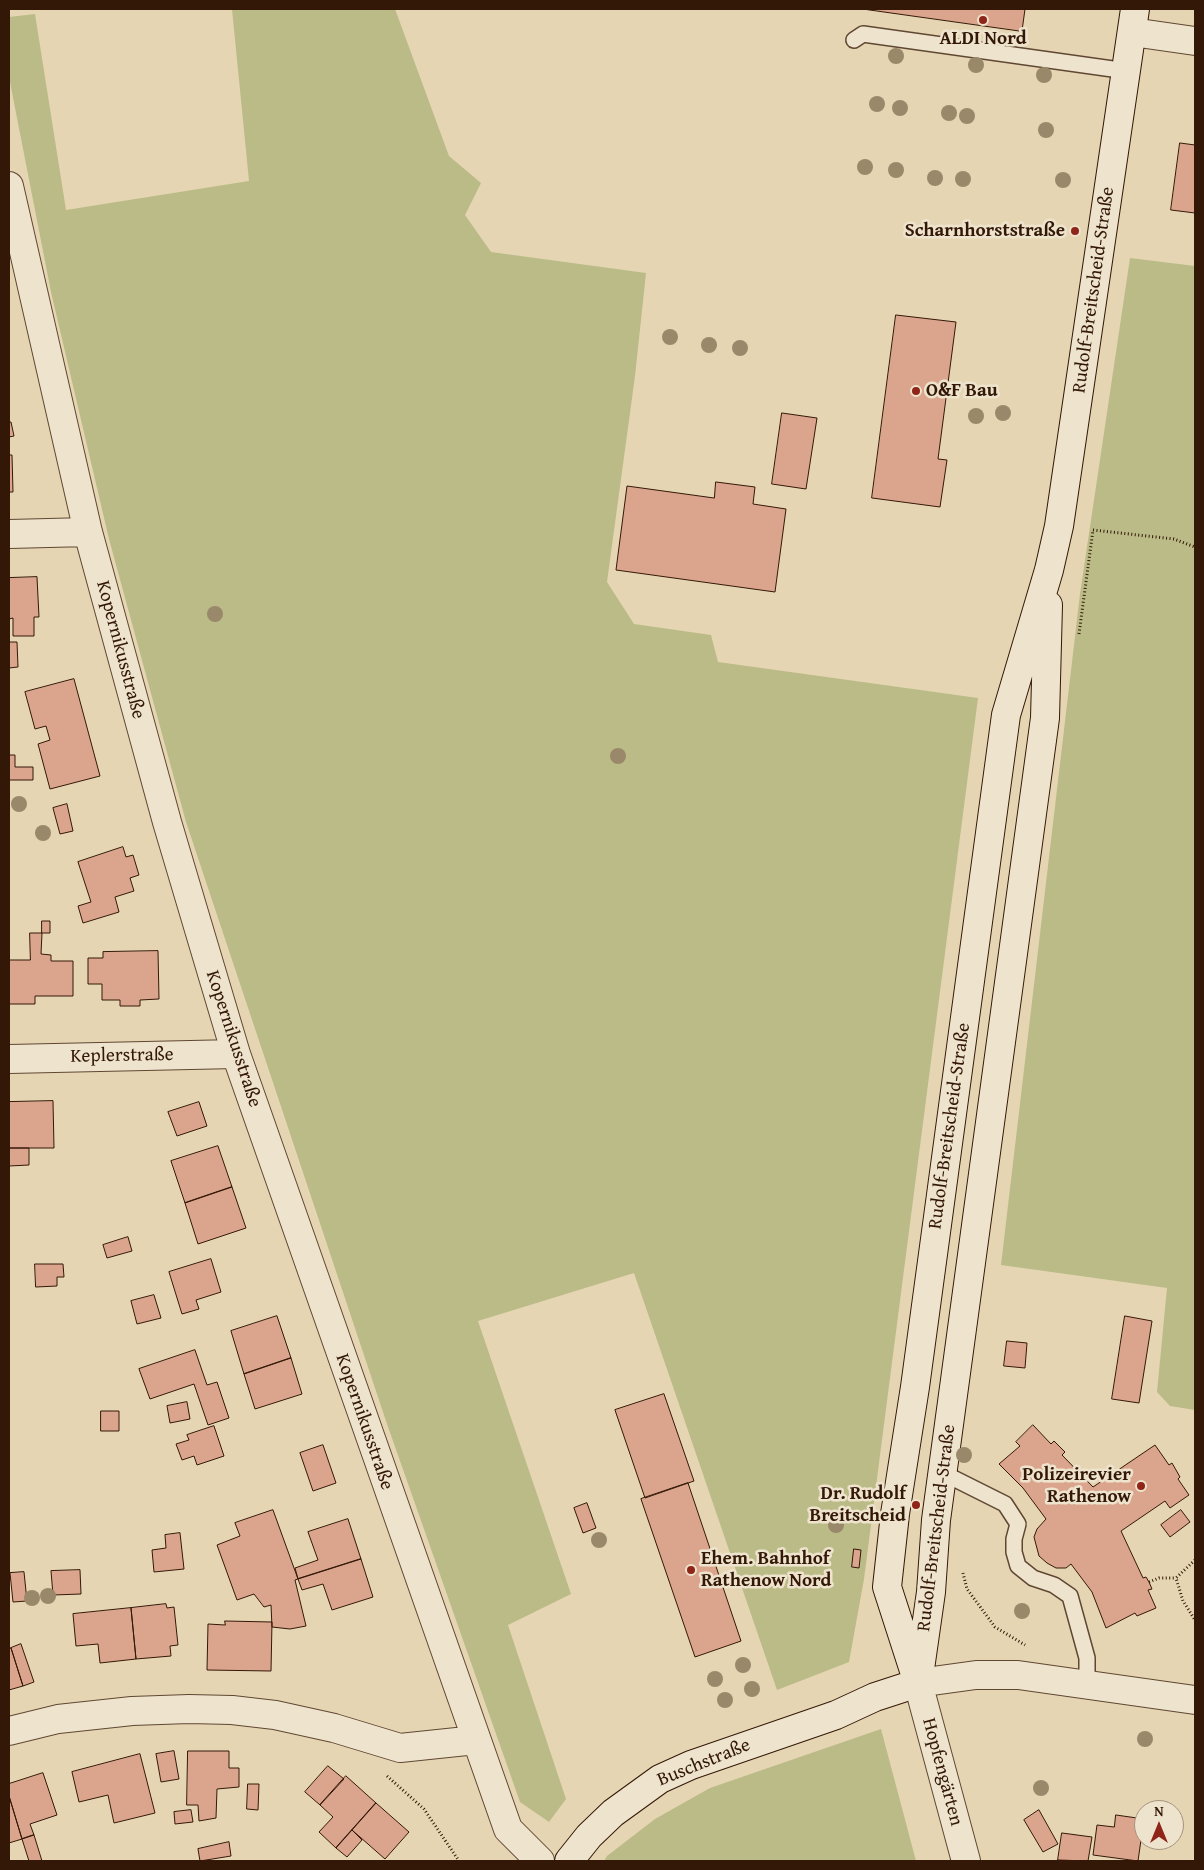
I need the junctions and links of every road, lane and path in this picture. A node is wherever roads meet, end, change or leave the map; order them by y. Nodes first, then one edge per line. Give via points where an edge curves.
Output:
1 (1134, 20) edge
2 (854, 40) dead end
3 (1195, 41) edge
4 (1127, 72) junction
5 (9, 186) edge
6 (1059, 526) junction
7 (88, 532) junction
8 (9, 534) edge
9 (1195, 548) edge
10 (1049, 570) junction
11 (236, 1054) junction
12 (9, 1059) edge
13 (942, 1473) junction
14 (1195, 1560) edge
15 (963, 1571) dead end
16 (1176, 1578) junction
17 (1149, 1582) dead end
18 (1195, 1620) edge
19 (1028, 1647) dead end
20 (918, 1683) junction
21 (1087, 1684) junction
22 (1195, 1700) edge
23 (9, 1732) edge
24 (476, 1740) junction
25 (380, 1771) dead end
26 (459, 1861) edge
27 (540, 1861) edge
28 (569, 1861) edge
29 (966, 1861) edge

1 - 3 street
1 - 4 street, Rudolf-Breitscheid-Straße
2 - 4 lane via 863,34
4 - 6 street, Rudolf-Breitscheid-Straße
5 - 7 street, Kopernikusstraße
6 - 9 path via 1174,539
6 - 10 street, Rudolf-Breitscheid-Straße
7 - 8 street
7 - 11 street, Kopernikusstraße via 167,822
10 - 13 street, Rudolf-Breitscheid-Straße via 1045,718
10 - 20 street, Rudolf-Breitscheid-Straße via 1006,715 916,1387 894,1523 887,1587
11 - 12 street, Keplerstraße
11 - 24 street, Kopernikusstraße
13 - 20 street, Rudolf-Breitscheid-Straße via 931,1592
13 - 21 lane via 1005,1504 1018,1524 1014,1552 1018,1566 1033,1578 1054,1585 1070,1596 1087,1658
14 - 16 path
15 - 19 path via 967,1589 995,1627
16 - 17 path
16 - 18 path via 1183,1601
20 - 21 street via 976,1675 1018,1675
20 - 28 street, Buschstraße via 691,1764 660,1779 613,1814
20 - 29 street, Hopfengärten
21 - 22 street
23 - 24 street via 58,1718 198,1709 275,1714 400,1748
24 - 27 street, Kopernikusstraße via 508,1829
25 - 26 path via 424,1810

